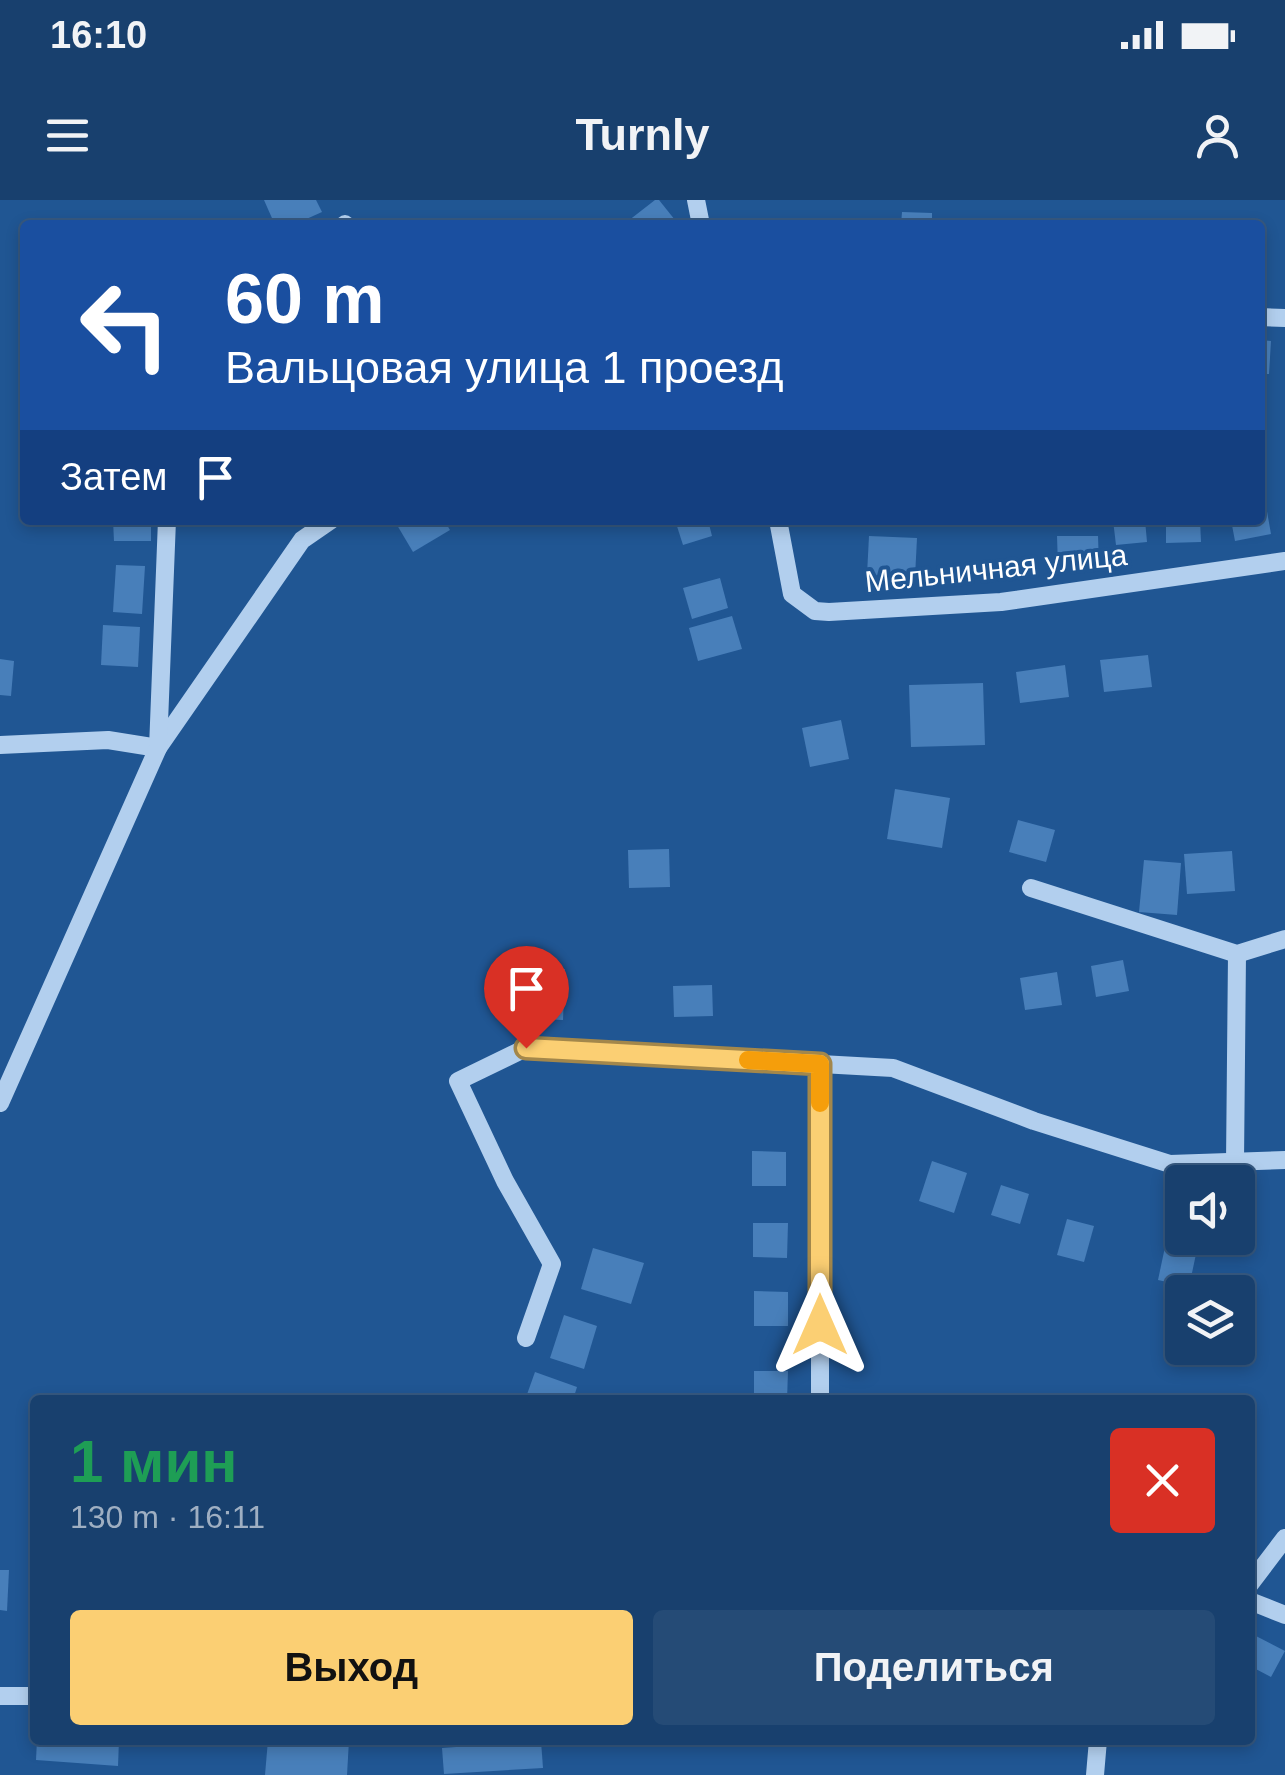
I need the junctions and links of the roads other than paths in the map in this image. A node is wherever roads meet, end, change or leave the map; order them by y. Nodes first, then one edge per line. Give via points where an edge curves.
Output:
1 (168, 525) edge
2 (324, 525) edge
3 (779, 525) edge
4 (1285, 561) edge
5 (0, 745) edge
6 (158, 748) junction
7 (1031, 888) dead end
8 (1285, 939) edge
9 (1238, 954) junction
10 (820, 1064) junction
11 (0, 1103) edge
12 (1285, 1160) edge
13 (1235, 1163) junction
14 (526, 1338) dead end
15 (820, 1395) edge
16 (1285, 1538) edge
17 (1255, 1577) edge
18 (1255, 1603) edge
19 (1285, 1615) edge
20 (0, 1696) edge
21 (30, 1696) edge
22 (1098, 1745) edge
23 (1095, 1775) edge

1 - 6 street
2 - 6 street via 302,540
3 - 4 street, Мельничная улица via 792,594 815,611 1000,602
5 - 6 street via 108,740
6 - 11 street
7 - 9 street
8 - 9 street
9 - 13 street
10 - 13 street via 893,1068 1170,1164
10 - 14 street via 526,1048 458,1081 552,1264
10 - 15 street
12 - 13 street
16 - 17 street
18 - 19 street
20 - 21 street
22 - 23 street

